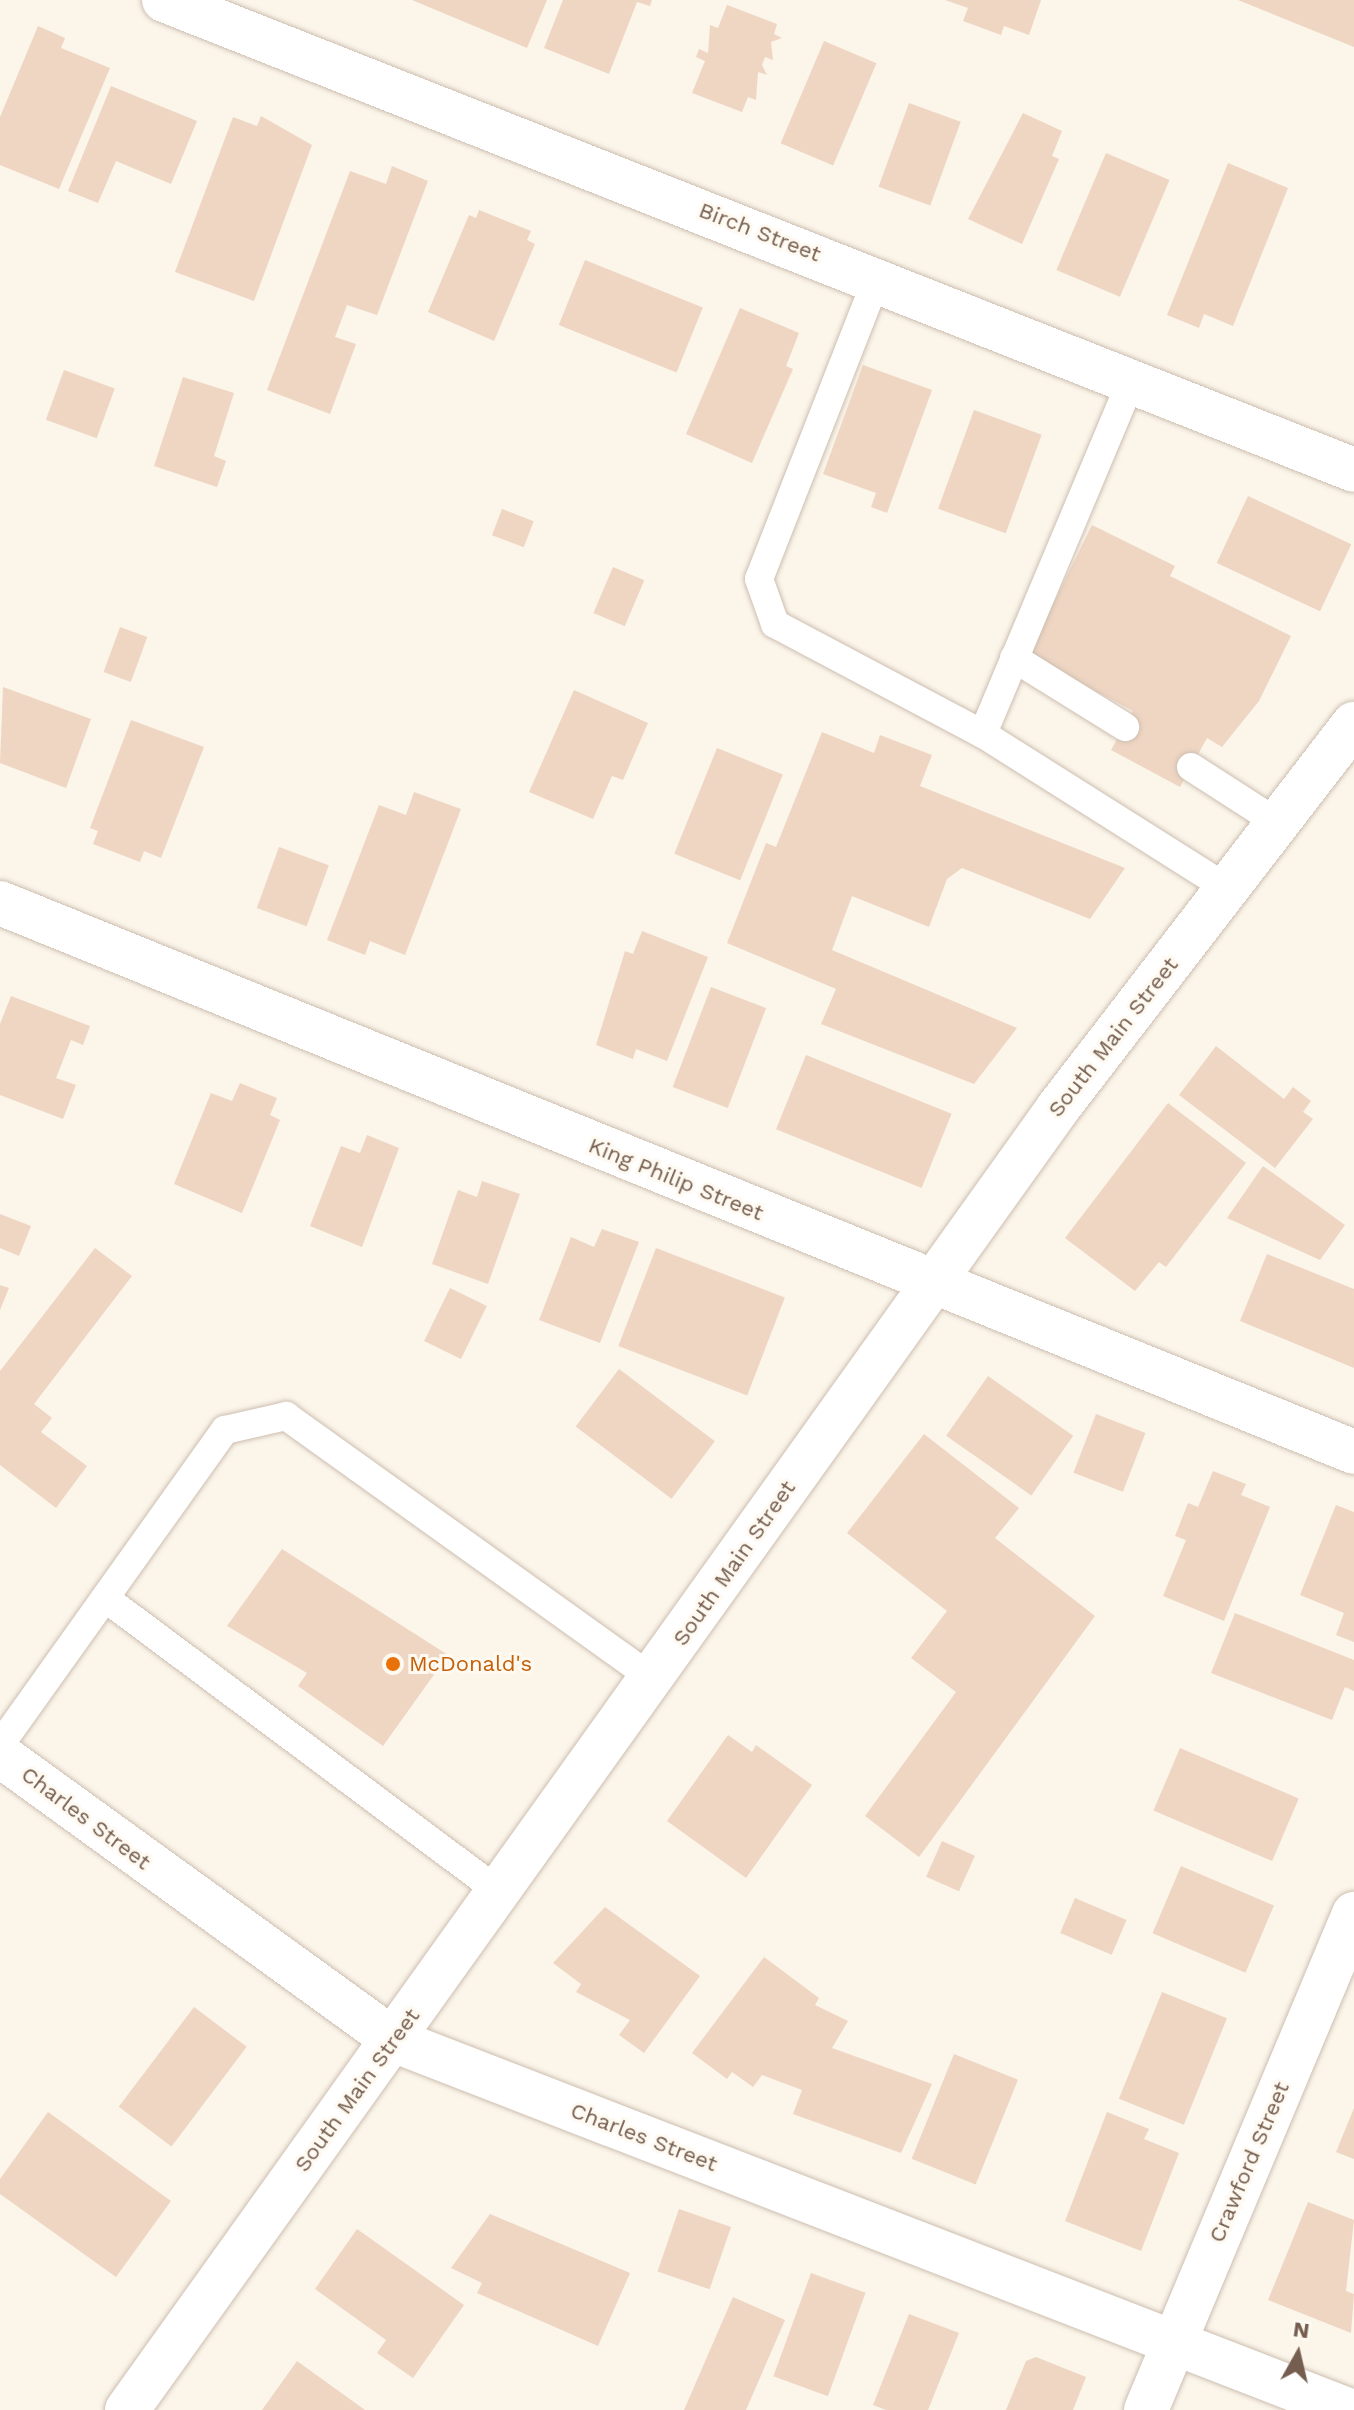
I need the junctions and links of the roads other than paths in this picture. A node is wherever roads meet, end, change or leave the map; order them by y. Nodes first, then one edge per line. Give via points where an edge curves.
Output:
1 (164, 0) edge
2 (877, 278) junction
3 (1132, 379) junction
4 (1354, 470) edge
5 (1014, 658) junction
6 (1354, 724) edge
7 (1125, 727) dead end
8 (983, 734) junction
9 (1191, 767) dead end
10 (1278, 823) junction
11 (1227, 888) junction
12 (0, 903) edge
13 (931, 1284) junction
14 (1354, 1452) edge
15 (105, 1598) junction
16 (652, 1678) junction
17 (0, 1745) edge
18 (0, 1755) edge
19 (499, 1892) junction
20 (1354, 1914) edge
21 (393, 2040) junction
22 (1173, 2342) junction
23 (127, 2410) edge
24 (1146, 2410) edge
25 (1348, 2410) edge

1 - 2 street, Birch Street
2 - 3 street, Birch Street
2 - 8 lane via 759,579 775,624
3 - 4 street, Birch Street
3 - 5 lane
5 - 7 lane
5 - 8 lane
6 - 10 street, South Main Street
8 - 11 lane
9 - 10 lane
10 - 11 street, South Main Street
11 - 13 street, South Main Street
12 - 13 street, King Philip Street
13 - 14 street, King Philip Street
13 - 16 street, South Main Street
15 - 16 lane via 225,1430 286,1416
15 - 17 lane
15 - 19 lane
16 - 19 street, South Main Street
18 - 21 street, Charles Street
19 - 21 street, South Main Street
20 - 22 street, Crawford Street
21 - 22 street, Charles Street
21 - 23 street, South Main Street
22 - 24 street, Crawford Street
22 - 25 street, Charles Street

